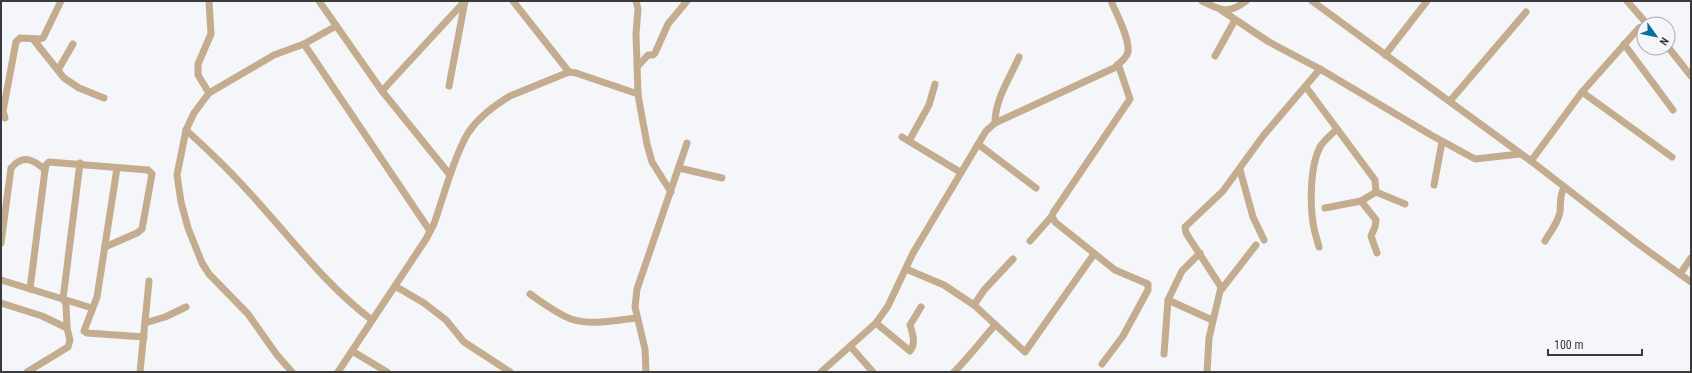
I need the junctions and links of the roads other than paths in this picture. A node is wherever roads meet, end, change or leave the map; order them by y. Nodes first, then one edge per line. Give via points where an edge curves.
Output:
1 (61, 1) edge
2 (209, 1) edge
3 (319, 1) edge
4 (465, 1) edge
5 (513, 1) edge
6 (636, 1) edge
7 (687, 1) edge
8 (1111, 1) edge
9 (1202, 1) edge
10 (1246, 1) edge
11 (1312, 1) edge
12 (1427, 1) edge
13 (1627, 1) edge
14 (1221, 10) junction
15 (1526, 12) dead end
16 (1640, 16) edge
17 (1235, 20) junction
18 (336, 26) junction
19 (1636, 31) edge
20 (33, 39) junction
21 (74, 44) dead end
22 (304, 44) junction
23 (1624, 44) junction
24 (1385, 55) junction
25 (1019, 56) dead end
26 (1215, 56) dead end
27 (1675, 56) edge
28 (1118, 64) junction
29 (638, 66) junction
30 (1320, 69) junction
31 (58, 70) junction
32 (570, 72) junction
33 (1691, 76) edge
34 (935, 84) dead end
35 (449, 86) dead end
36 (1306, 87) junction
37 (382, 91) junction
38 (1582, 92) junction
39 (209, 93) junction
40 (638, 94) junction
41 (104, 98) dead end
42 (1450, 101) junction
43 (1673, 110) dead end
44 (5, 118) dead end
45 (995, 123) junction
46 (1338, 129) junction
47 (186, 130) junction
48 (902, 137) dead end
49 (909, 141) junction
50 (687, 142) dead end
51 (1442, 142) junction
52 (978, 144) junction
53 (1520, 154) junction
54 (1672, 157) dead end
55 (1531, 161) junction
56 (80, 163) junction
57 (117, 168) junction
58 (679, 168) junction
59 (45, 170) junction
60 (1240, 170) junction
61 (960, 172) junction
62 (1, 174) edge
63 (9, 175) junction
64 (450, 175) junction
65 (722, 178) dead end
66 (1434, 185) dead end
67 (1036, 188) dead end
68 (1564, 188) junction
69 (671, 192) junction
70 (1376, 192) junction
71 (1361, 201) junction
72 (1405, 204) dead end
73 (1325, 208) dead end
74 (3, 210) edge
75 (1052, 216) junction
76 (430, 232) junction
77 (1264, 240) dead end
78 (1030, 241) dead end
79 (1545, 241) dead end
80 (1, 243) edge
81 (1256, 245) dead end
82 (105, 247) junction
83 (1320, 247) dead end
84 (1200, 253) junction
85 (1377, 253) dead end
86 (1094, 254) junction
87 (1691, 258) edge
88 (1013, 259) dead end
89 (906, 269) junction
90 (1680, 274) junction
91 (1, 280) edge
92 (149, 281) dead end
93 (1691, 282) edge
94 (395, 286) junction
95 (30, 289) junction
96 (1220, 290) junction
97 (530, 294) dead end
98 (63, 299) junction
99 (1168, 300) junction
100 (1, 303) edge
101 (974, 305) junction
102 (186, 307) dead end
103 (921, 307) dead end
104 (92, 308) junction
105 (636, 318) junction
106 (372, 320) junction
107 (1212, 320) junction
108 (145, 323) junction
109 (876, 323) junction
110 (995, 325) junction
111 (67, 328) junction
112 (144, 337) junction
113 (850, 346) junction
114 (352, 351) junction
115 (1164, 354) dead end
116 (1102, 364) dead end
117 (27, 372) edge
118 (140, 372) edge
119 (292, 372) edge
120 (338, 372) edge
121 (387, 372) edge
122 (510, 372) edge
123 (646, 372) edge
124 (821, 372) edge
125 (873, 372) edge
126 (954, 372) edge
127 (1207, 372) edge

1 - 20 street via 46,35 40,39
2 - 39 street via 211,34 198,64 198,75
3 - 18 street
4 - 35 street
4 - 37 street
5 - 32 street
6 - 29 street
7 - 29 street via 668,24 653,55 648,55
8 - 28 street via 1128,44 1128,53
9 - 14 street
10 - 14 street via 1230,10
11 - 24 street
12 - 24 street
13 - 16 street
14 - 17 street
15 - 42 street
17 - 26 street
17 - 30 street via 1269,42
18 - 22 street
18 - 37 street
19 - 23 street
20 - 31 street
20 - 44 street via 20,38 16,42 3,111
21 - 31 street
22 - 39 street via 274,55
22 - 76 street
23 - 38 street
23 - 43 street
24 - 42 street
25 - 45 street via 999,98
27 - 33 street
28 - 45 street
28 - 75 street via 1130,100
29 - 40 street
30 - 36 street
30 - 51 street
31 - 41 street via 74,85
32 - 40 street
32 - 64 street via 506,99 475,124 461,147
34 - 49 street via 929,104
36 - 46 street
36 - 60 street via 1263,136
37 - 64 street
38 - 54 street
38 - 55 street
39 - 47 street via 194,113
40 - 69 street via 652,162
42 - 53 street
45 - 52 street
46 - 70 street via 1375,180
46 - 83 street via 1320,147 1314,166 1311,202 1313,224
47 - 106 street via 247,190 327,281
47 - 119 street via 177,175 181,202 197,252 209,274 237,301
48 - 49 street
49 - 61 street
50 - 58 street
51 - 53 street via 1477,160
51 - 66 street
52 - 61 street
52 - 67 street
53 - 55 street
55 - 68 street
56 - 57 street
56 - 59 street via 51,161 47,163
56 - 98 street
57 - 82 street
57 - 82 street via 148,170 152,177 142,230
58 - 65 street
58 - 69 street
59 - 63 street via 28,159 20,160 11,168
59 - 95 street
60 - 77 street via 1253,217
60 - 84 street via 1223,191 1185,227 1186,233
61 - 89 street
62 - 63 street
63 - 74 street
64 - 76 street
68 - 79 street via 1560,195 1560,212
68 - 90 street
69 - 105 street via 637,289
70 - 71 street
70 - 72 street
71 - 73 street
71 - 85 street via 1376,220 1371,236
74 - 80 street
75 - 78 street
75 - 86 street via 1055,222
76 - 94 street
81 - 96 street
82 - 104 street via 97,297
84 - 96 street via 1220,284
84 - 99 street via 1182,271
86 - 110 street via 1025,352
86 - 116 street via 1115,270 1149,286 1123,336
87 - 90 street
88 - 101 street via 984,290
89 - 101 street via 944,284
89 - 109 street via 888,306
90 - 93 street
91 - 95 street
92 - 108 street
94 - 106 street
94 - 122 street via 424,303 446,320 464,342
95 - 98 street
96 - 107 street
97 - 105 street via 575,320 598,322
98 - 104 street
98 - 111 street via 66,304
99 - 107 street
99 - 115 street
100 - 111 street via 42,316
101 - 110 street
102 - 108 street via 166,317
103 - 109 street via 910,325 914,342 910,351
104 - 112 street via 84,328 85,332
105 - 123 street via 645,349
106 - 114 street
107 - 127 street
108 - 112 street
109 - 113 street
110 - 126 street
111 - 117 street via 70,340 68,347
112 - 118 street
113 - 124 street
113 - 125 street
114 - 120 street
114 - 121 street

